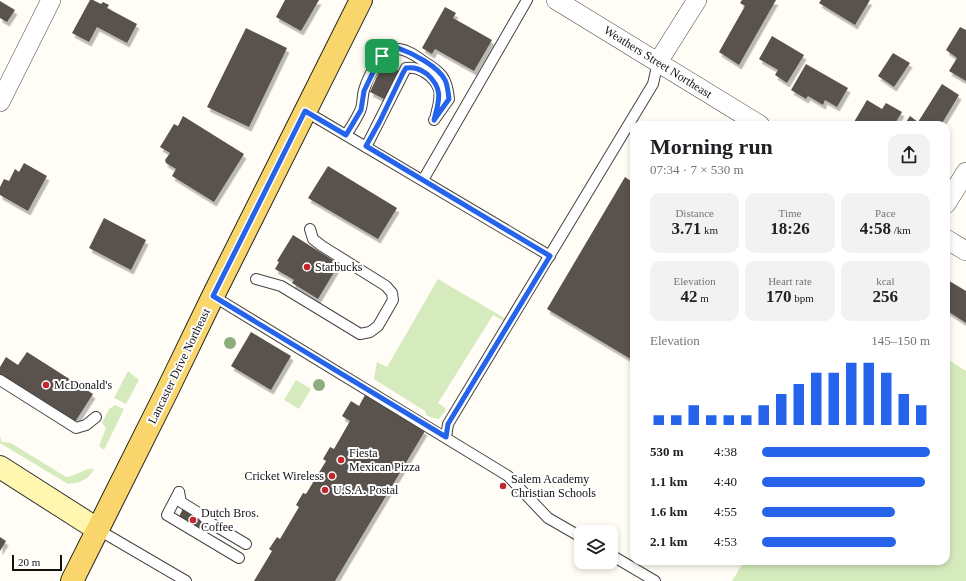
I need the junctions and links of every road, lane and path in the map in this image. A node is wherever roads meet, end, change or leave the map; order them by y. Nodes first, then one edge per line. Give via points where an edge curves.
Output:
1 (51, 0) edge
2 (361, 0) edge
3 (527, 0) edge
4 (556, 0) edge
5 (698, 0) edge
6 (658, 62) junction
7 (0, 102) edge
8 (305, 111) junction
9 (631, 121) edge
10 (754, 121) edge
11 (630, 122) edge
12 (346, 135) junction
13 (366, 146) junction
14 (966, 172) edge
15 (423, 180) junction
16 (950, 198) edge
17 (310, 229) dead end
18 (950, 241) edge
19 (966, 251) edge
20 (550, 256) junction
21 (256, 278) dead end
22 (213, 296) junction
23 (0, 380) edge
24 (96, 417) dead end
25 (446, 437) junction
26 (0, 467) edge
27 (97, 529) junction
28 (574, 533) edge
29 (246, 544) dead end
30 (239, 558) dead end
31 (618, 559) edge
32 (72, 581) edge
33 (186, 581) edge
34 (655, 581) edge

1 - 7 street
2 - 8 main road, Lancaster Drive Northeast
3 - 15 lane
4 - 6 street, Weathers Street Northeast
5 - 6 street
6 - 9 lane via 653,84
6 - 10 street, Weathers Street Northeast
8 - 12 lane
8 - 22 main road, Lancaster Drive Northeast
11 - 20 lane
12 - 13 lane
12 - 13 lane via 361,110 364,91 377,64 388,51 398,48 409,52 440,72 445,80 449,99 434,120 439,90 423,71 414,67 406,68
13 - 15 lane
14 - 16 street
15 - 20 lane
17 - 21 lane via 313,239 386,286 392,293 393,300 378,326 370,332 360,334 281,286
18 - 19 street
20 - 25 lane via 448,424
22 - 25 lane
22 - 27 main road, Lancaster Drive Northeast
23 - 24 lane via 76,428 86,425
25 - 28 lane via 508,476 548,518
26 - 27 street
27 - 32 main road, Lancaster Drive Northeast
27 - 33 lane
29 - 30 lane via 181,502 179,492 167,515
31 - 34 lane

